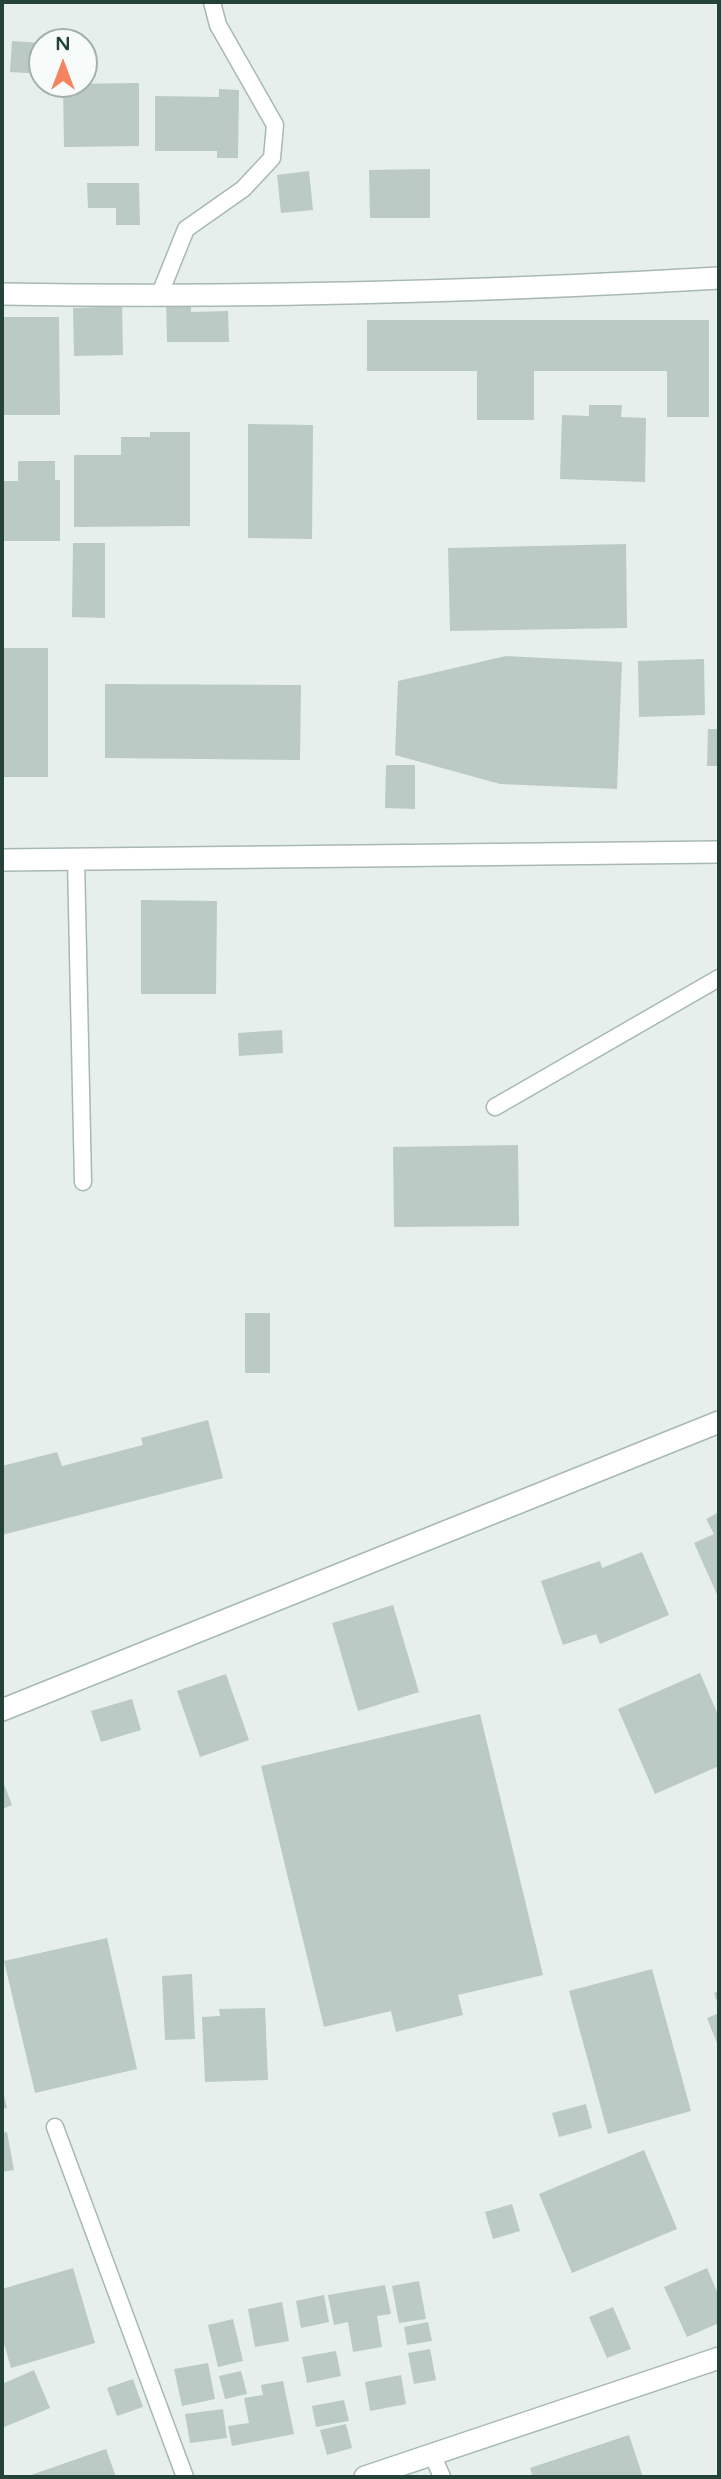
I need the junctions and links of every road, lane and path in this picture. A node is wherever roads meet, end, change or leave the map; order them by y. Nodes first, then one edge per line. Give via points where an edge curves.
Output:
1 (212, 2) edge
2 (719, 278) edge
3 (2, 294) edge
4 (159, 296) junction
5 (719, 852) edge
6 (2, 860) edge
7 (76, 860) junction
8 (719, 978) edge
9 (495, 1107) dead end
10 (83, 1182) dead end
11 (719, 1422) edge
12 (2, 1710) edge
13 (55, 2127) dead end
14 (719, 2358) edge
15 (433, 2456) junction
16 (185, 2477) edge
17 (365, 2477) edge
18 (442, 2477) edge

1 - 4 lane via 218,26 275,125 272,158 243,189 186,229
2 - 4 street via 559,288
3 - 4 street
5 - 7 street
6 - 7 street
7 - 10 lane
8 - 9 lane
11 - 12 street
13 - 16 lane
14 - 15 street
15 - 17 street
15 - 18 lane

